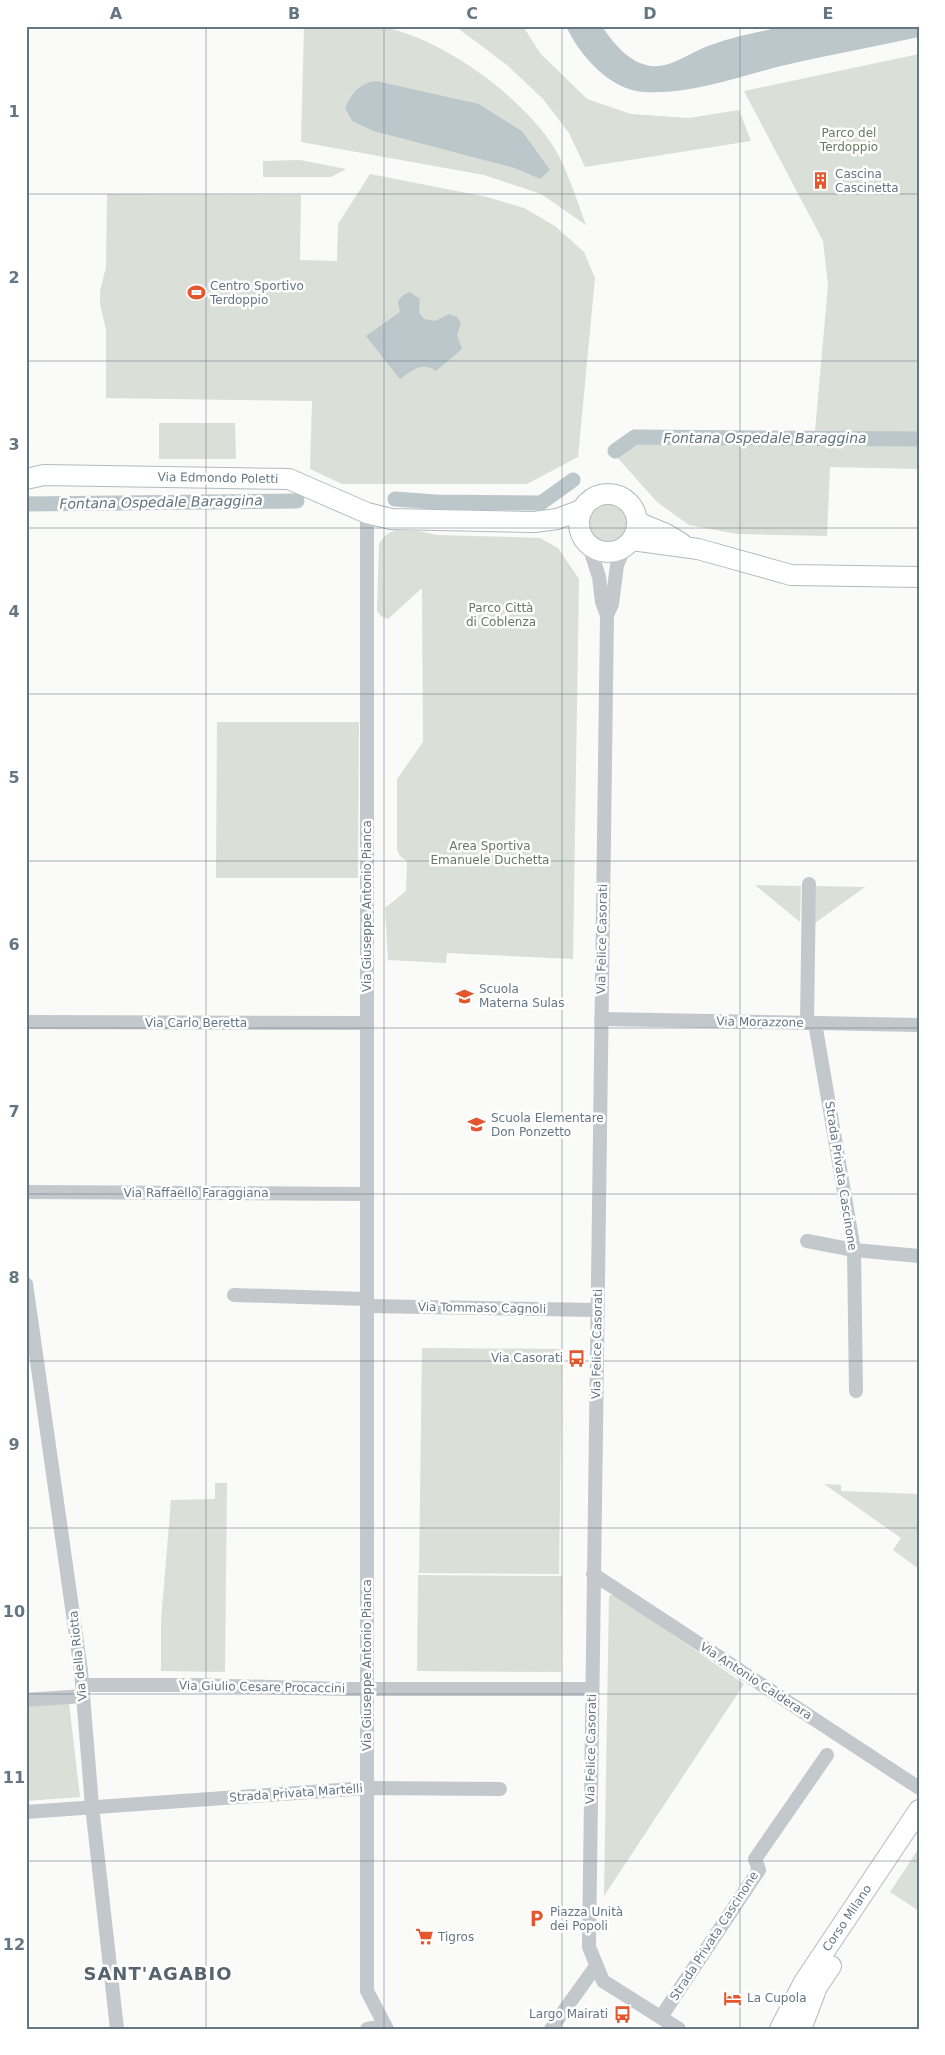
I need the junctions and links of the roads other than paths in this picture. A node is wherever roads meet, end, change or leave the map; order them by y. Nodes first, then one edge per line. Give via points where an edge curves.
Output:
1 (32, 474) edge
2 (581, 510) junction
3 (367, 513) junction
4 (534, 522) junction
5 (631, 536) junction
6 (586, 542) junction
7 (919, 577) edge
8 (607, 615) junction
9 (809, 884) dead end
10 (601, 1019) junction
11 (26, 1022) edge
12 (367, 1023) junction
13 (811, 1023) junction
14 (919, 1025) edge
15 (26, 1192) edge
16 (367, 1194) junction
17 (808, 1241) dead end
18 (854, 1250) junction
19 (919, 1256) edge
20 (26, 1284) edge
21 (234, 1295) dead end
22 (367, 1302) junction
23 (597, 1310) junction
24 (29, 1325) edge
25 (856, 1390) dead end
26 (593, 1574) junction
27 (367, 1689) junction
28 (592, 1689) junction
29 (83, 1691) junction
30 (26, 1700) edge
31 (827, 1755) dead end
32 (367, 1788) junction
33 (919, 1788) edge
34 (500, 1789) dead end
35 (92, 1806) junction
36 (919, 1810) edge
37 (26, 1812) edge
38 (919, 1820) edge
39 (919, 1830) edge
40 (596, 1966) junction
41 (817, 1988) junction
42 (661, 2017) junction
43 (807, 2024) edge
44 (386, 2028) edge
45 (117, 2029) edge
46 (367, 2029) edge
47 (551, 2029) edge
48 (679, 2029) edge
49 (780, 2029) edge

1 - 3 street, Via Edmondo Poletti via 289,479
2 - 4 street, Via Edmondo Poletti via 557,519
2 - 5 street via 594,497 614,494 630,504
2 - 6 street via 578,520
3 - 4 street, Via Edmondo Poletti via 391,519
3 - 12 street, Via Giuseppe Antonio Pianca
4 - 6 street, Via Edmondo Poletti
5 - 6 street via 606,552
5 - 7 street via 685,546 790,575
5 - 8 street via 617,565 612,604
6 - 8 street via 599,577
8 - 10 street, Via Felice Casorati
9 - 13 street
10 - 13 street, Via Morazzone
10 - 23 street, Via Felice Casorati
11 - 12 street, Via Carlo Beretta
12 - 16 street, Via Giuseppe Antonio Pianca
13 - 14 street, Via Morazzone
13 - 18 street, Strada Privata Cascinone
15 - 16 street, Via Raffaello Faraggiana
16 - 22 street, Via Giuseppe Antonio Pianca
17 - 18 street
18 - 19 street
18 - 25 street, Strada Privata Cascinone
20 - 24 street, Via della Riotta
21 - 22 street
22 - 23 street, Via Tommaso Cagnoli
22 - 27 street, Via Giuseppe Antonio Pianca
23 - 26 street, Via Felice Casorati
24 - 29 street, Via della Riotta via 70,1578
26 - 28 street, Via Felice Casorati
26 - 33 street, Via Antonio Calderara
27 - 28 street, Via Giulio Cesare Procaccini
27 - 29 street, Via Giulio Cesare Procaccini via 193,1685
27 - 32 street, Via Giuseppe Antonio Pianca
28 - 40 street, Via Felice Casorati via 588,1910 589,1947
29 - 30 street, Via Giulio Cesare Procaccini
29 - 35 street, Via della Riotta
31 - 42 street, Strada Privata Cascinone via 755,1859 759,1870
32 - 34 street, Strada Privata Martelli
32 - 35 street, Strada Privata Martelli
32 - 44 street, Via Giuseppe Antonio Pianca via 367,1991
35 - 37 street, Strada Privata Martelli
35 - 45 street, Via della Riotta
36 - 49 street, Corso Milano via 804,1982
38 - 41 street via 816,1980
39 - 41 street, Corso Milano
40 - 42 street, Via Felice Casorati via 603,1980
40 - 47 street
41 - 43 street, Corso Milano
42 - 48 street, Via Felice Casorati
44 - 46 street

